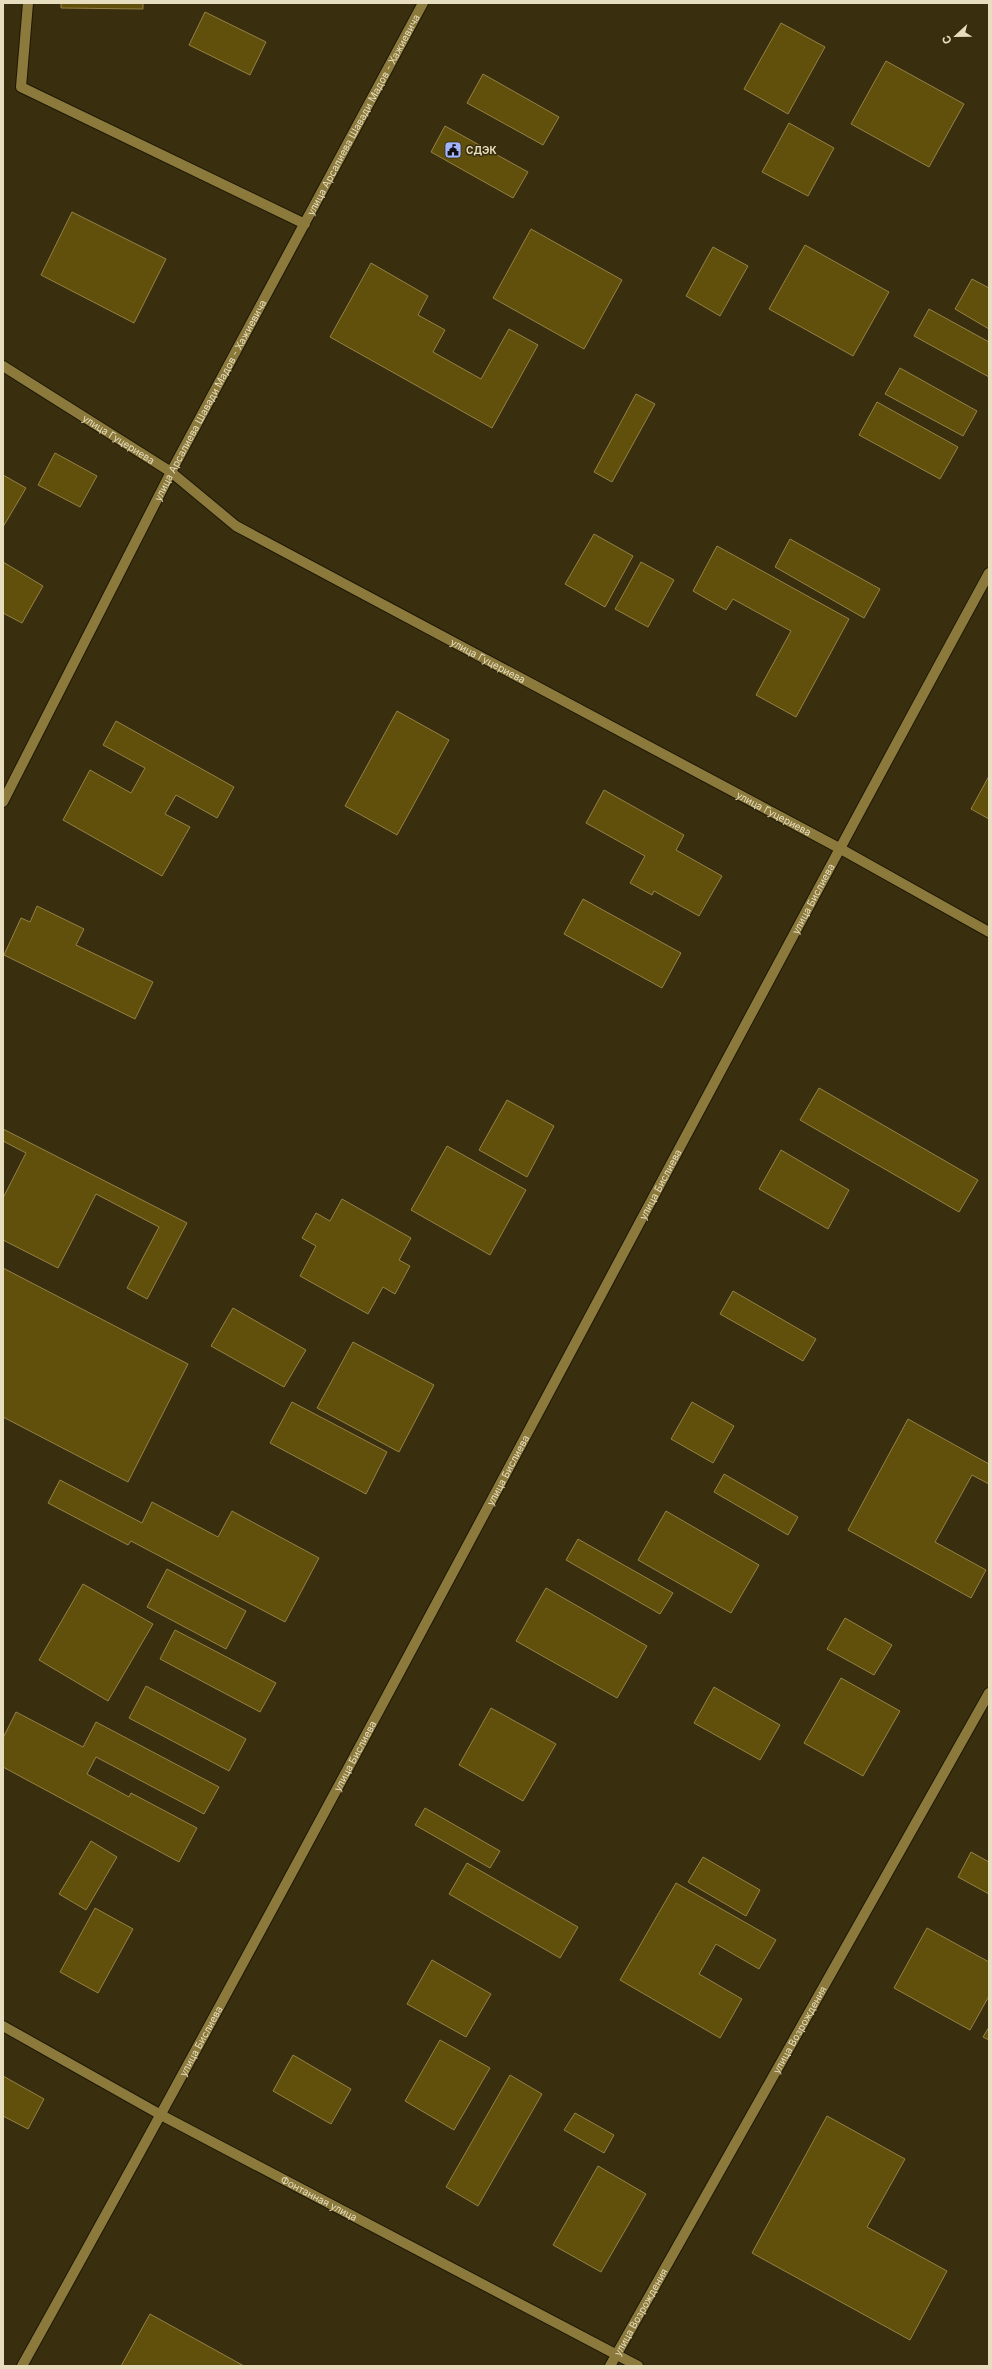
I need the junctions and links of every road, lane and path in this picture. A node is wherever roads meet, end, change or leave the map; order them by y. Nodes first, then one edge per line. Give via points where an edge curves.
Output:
1 (28, 3) edge
2 (423, 3) edge
3 (305, 224) junction
4 (3, 366) edge
5 (171, 472) junction
6 (989, 572) edge
7 (3, 802) edge
8 (839, 848) junction
9 (989, 932) edge
10 (989, 1693) edge
11 (3, 2026) edge
12 (161, 2115) junction
13 (616, 2354) junction
14 (22, 2366) edge
15 (610, 2366) edge
16 (638, 2366) edge

1 - 3 street via 21,87
2 - 3 street, улица Арсалиева Шавади Мадов - Хажиевича
3 - 5 street, улица Арсалиева Шавади Мадов - Хажиевича
4 - 5 street, улица Гуцериева
5 - 7 street, улица Арсалиева Шавади Мадов - Хажиевича
5 - 8 street, улица Гуцериева via 236,526
6 - 8 street, улица Бислиева
8 - 9 street, улица Гуцериева
8 - 12 street, улица Бислиева
10 - 13 street, улица Возрождения
11 - 12 street, Фонтанная улица
12 - 13 street, Фонтанная улица
12 - 14 street, улица Бислиева
13 - 15 street, улица Возрождения
13 - 16 street, Фонтанная улица

